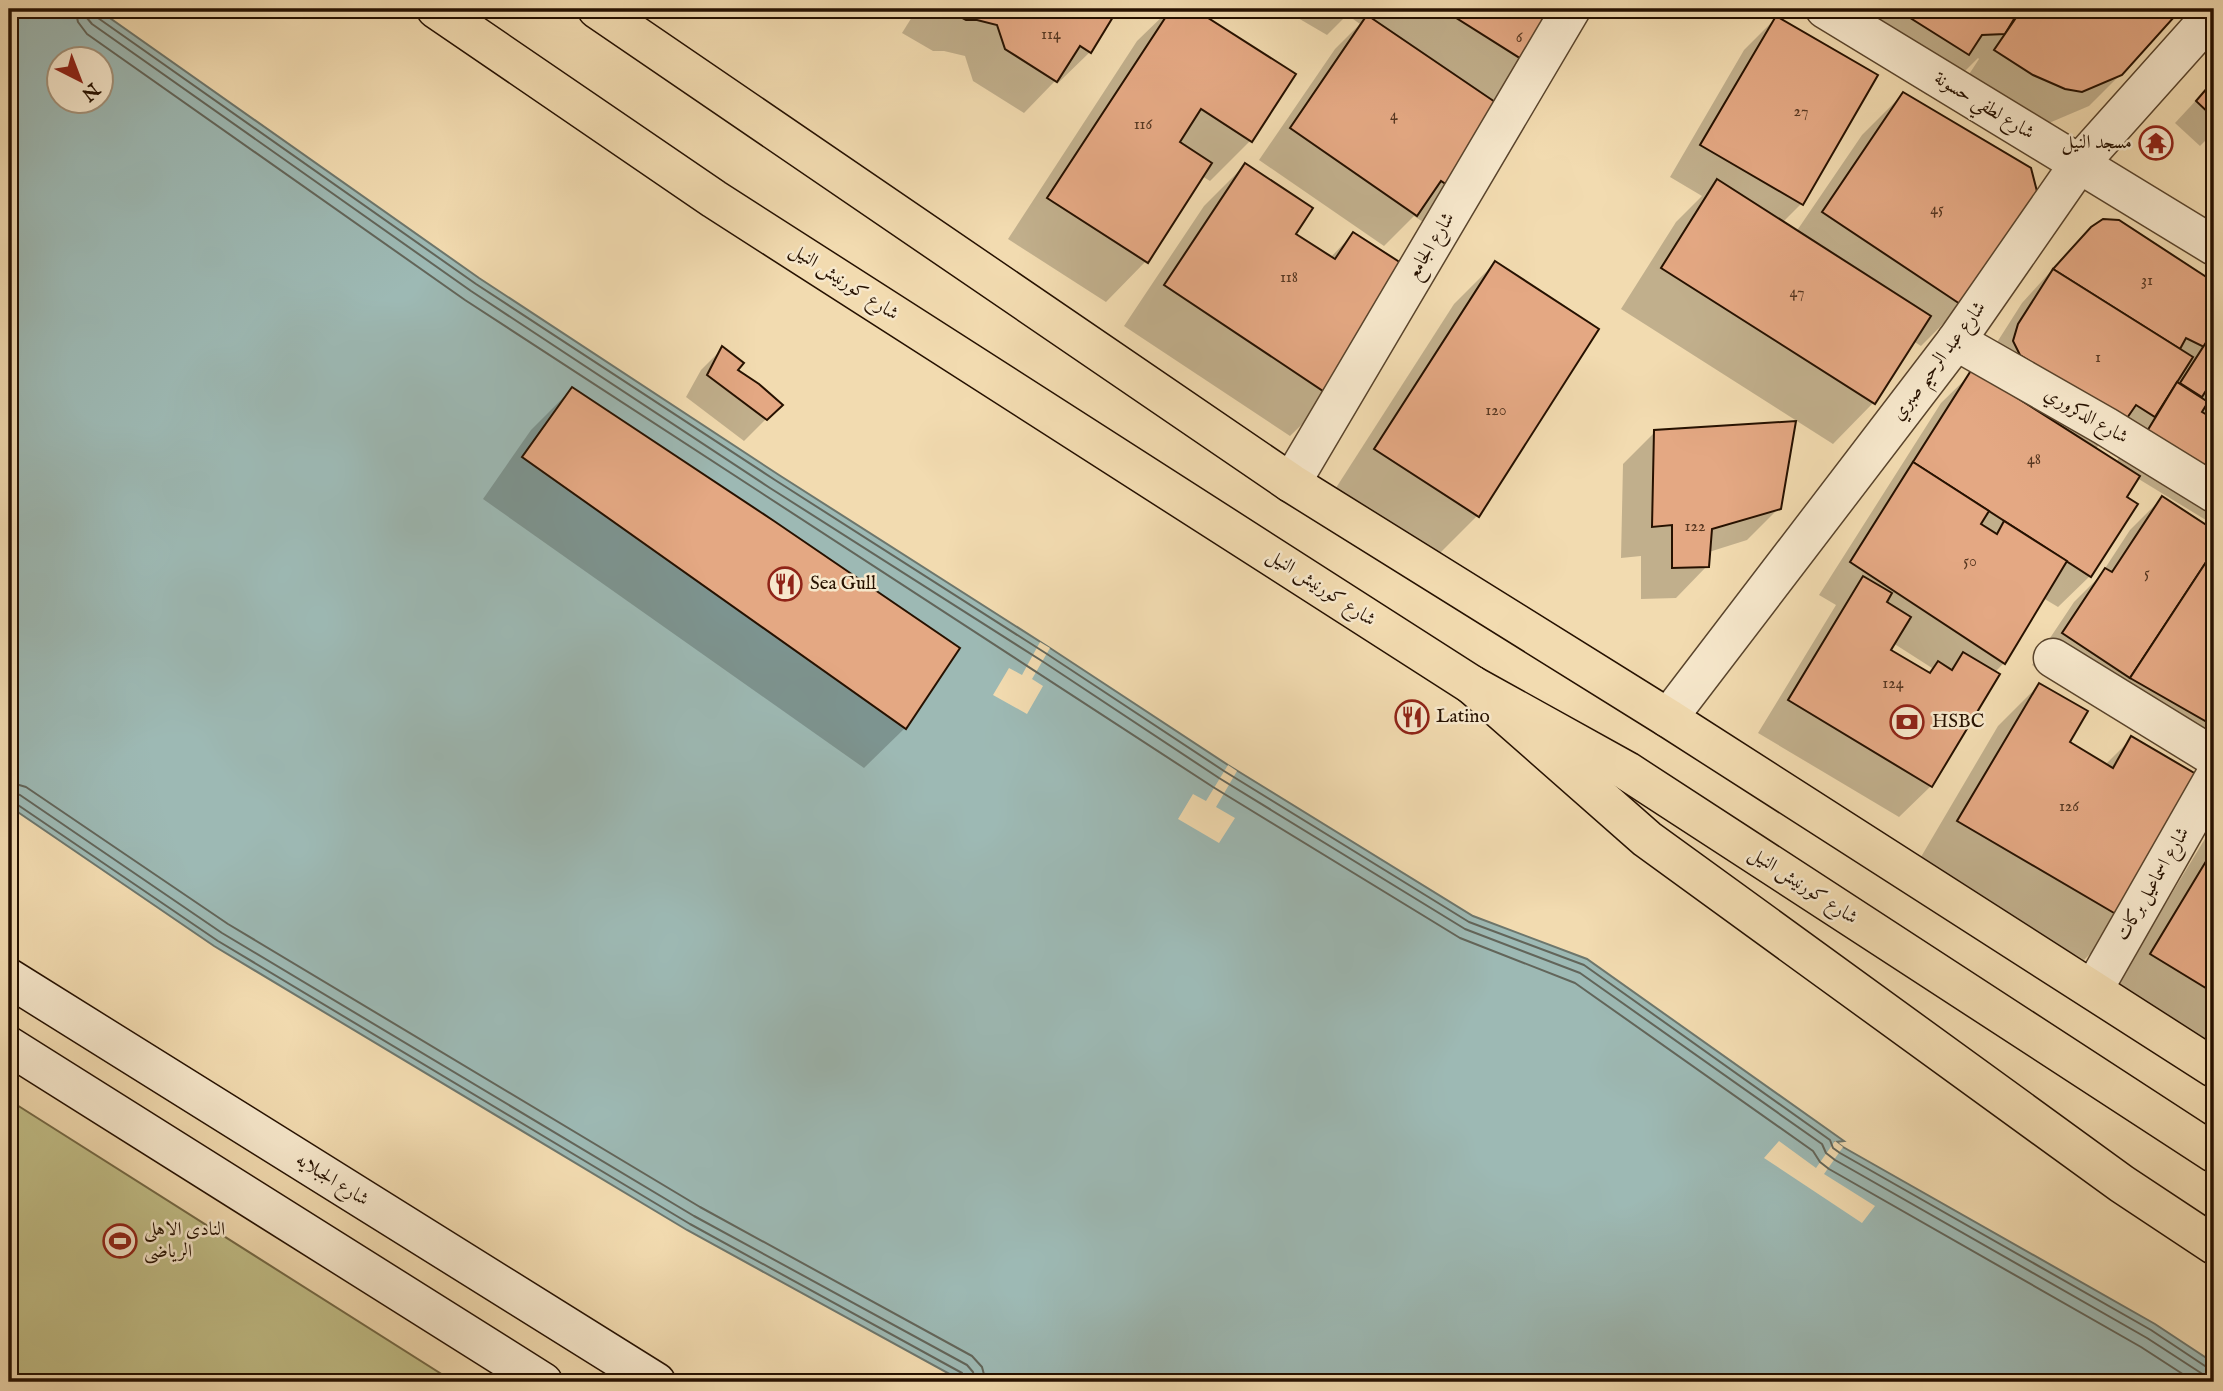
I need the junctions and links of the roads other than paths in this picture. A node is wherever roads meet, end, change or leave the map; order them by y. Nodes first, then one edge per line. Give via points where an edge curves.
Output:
1 (436, 9) edge
2 (597, 9) edge
3 (1571, 9) edge
4 (1825, 9) edge
5 (2214, 10) edge
6 (2079, 164) junction
7 (2214, 246) edge
8 (1956, 341) junction
9 (1291, 483) junction
10 (2214, 494) edge
11 (2053, 658) dead end
12 (1472, 685) junction
13 (1668, 718) junction
14 (2214, 757) edge
15 (2214, 778) edge
16 (9, 978) edge
17 (2093, 990) junction
18 (9, 1046) edge
19 (2214, 1068) edge
20 (2214, 1153) edge
21 (2214, 1245) edge
22 (543, 1382) edge
23 (656, 1382) edge

1 - 12 main road, شارع كورنيش النيل via 713,199
2 - 9 main road
3 - 9 street, شارع الجامع
4 - 6 street, شارع لطفي حسونة
5 - 6 street, شارع عبد الرحيم صبري
6 - 7 street, شارع لطفي حسونة
6 - 8 street, شارع عبد الرحيم صبري
8 - 10 street, شارع الدكروري
8 - 13 street, شارع عبد الرحيم صبري
9 - 13 main road
11 - 14 street
12 - 20 main road, شارع كورنيش النيل via 1627,771
12 - 21 main road via 1647,839 2122,1184
13 - 17 main road
15 - 17 street, شارع اسماعيل بركات
16 - 23 street, شارع الجبلايه
17 - 19 main road
18 - 22 street

